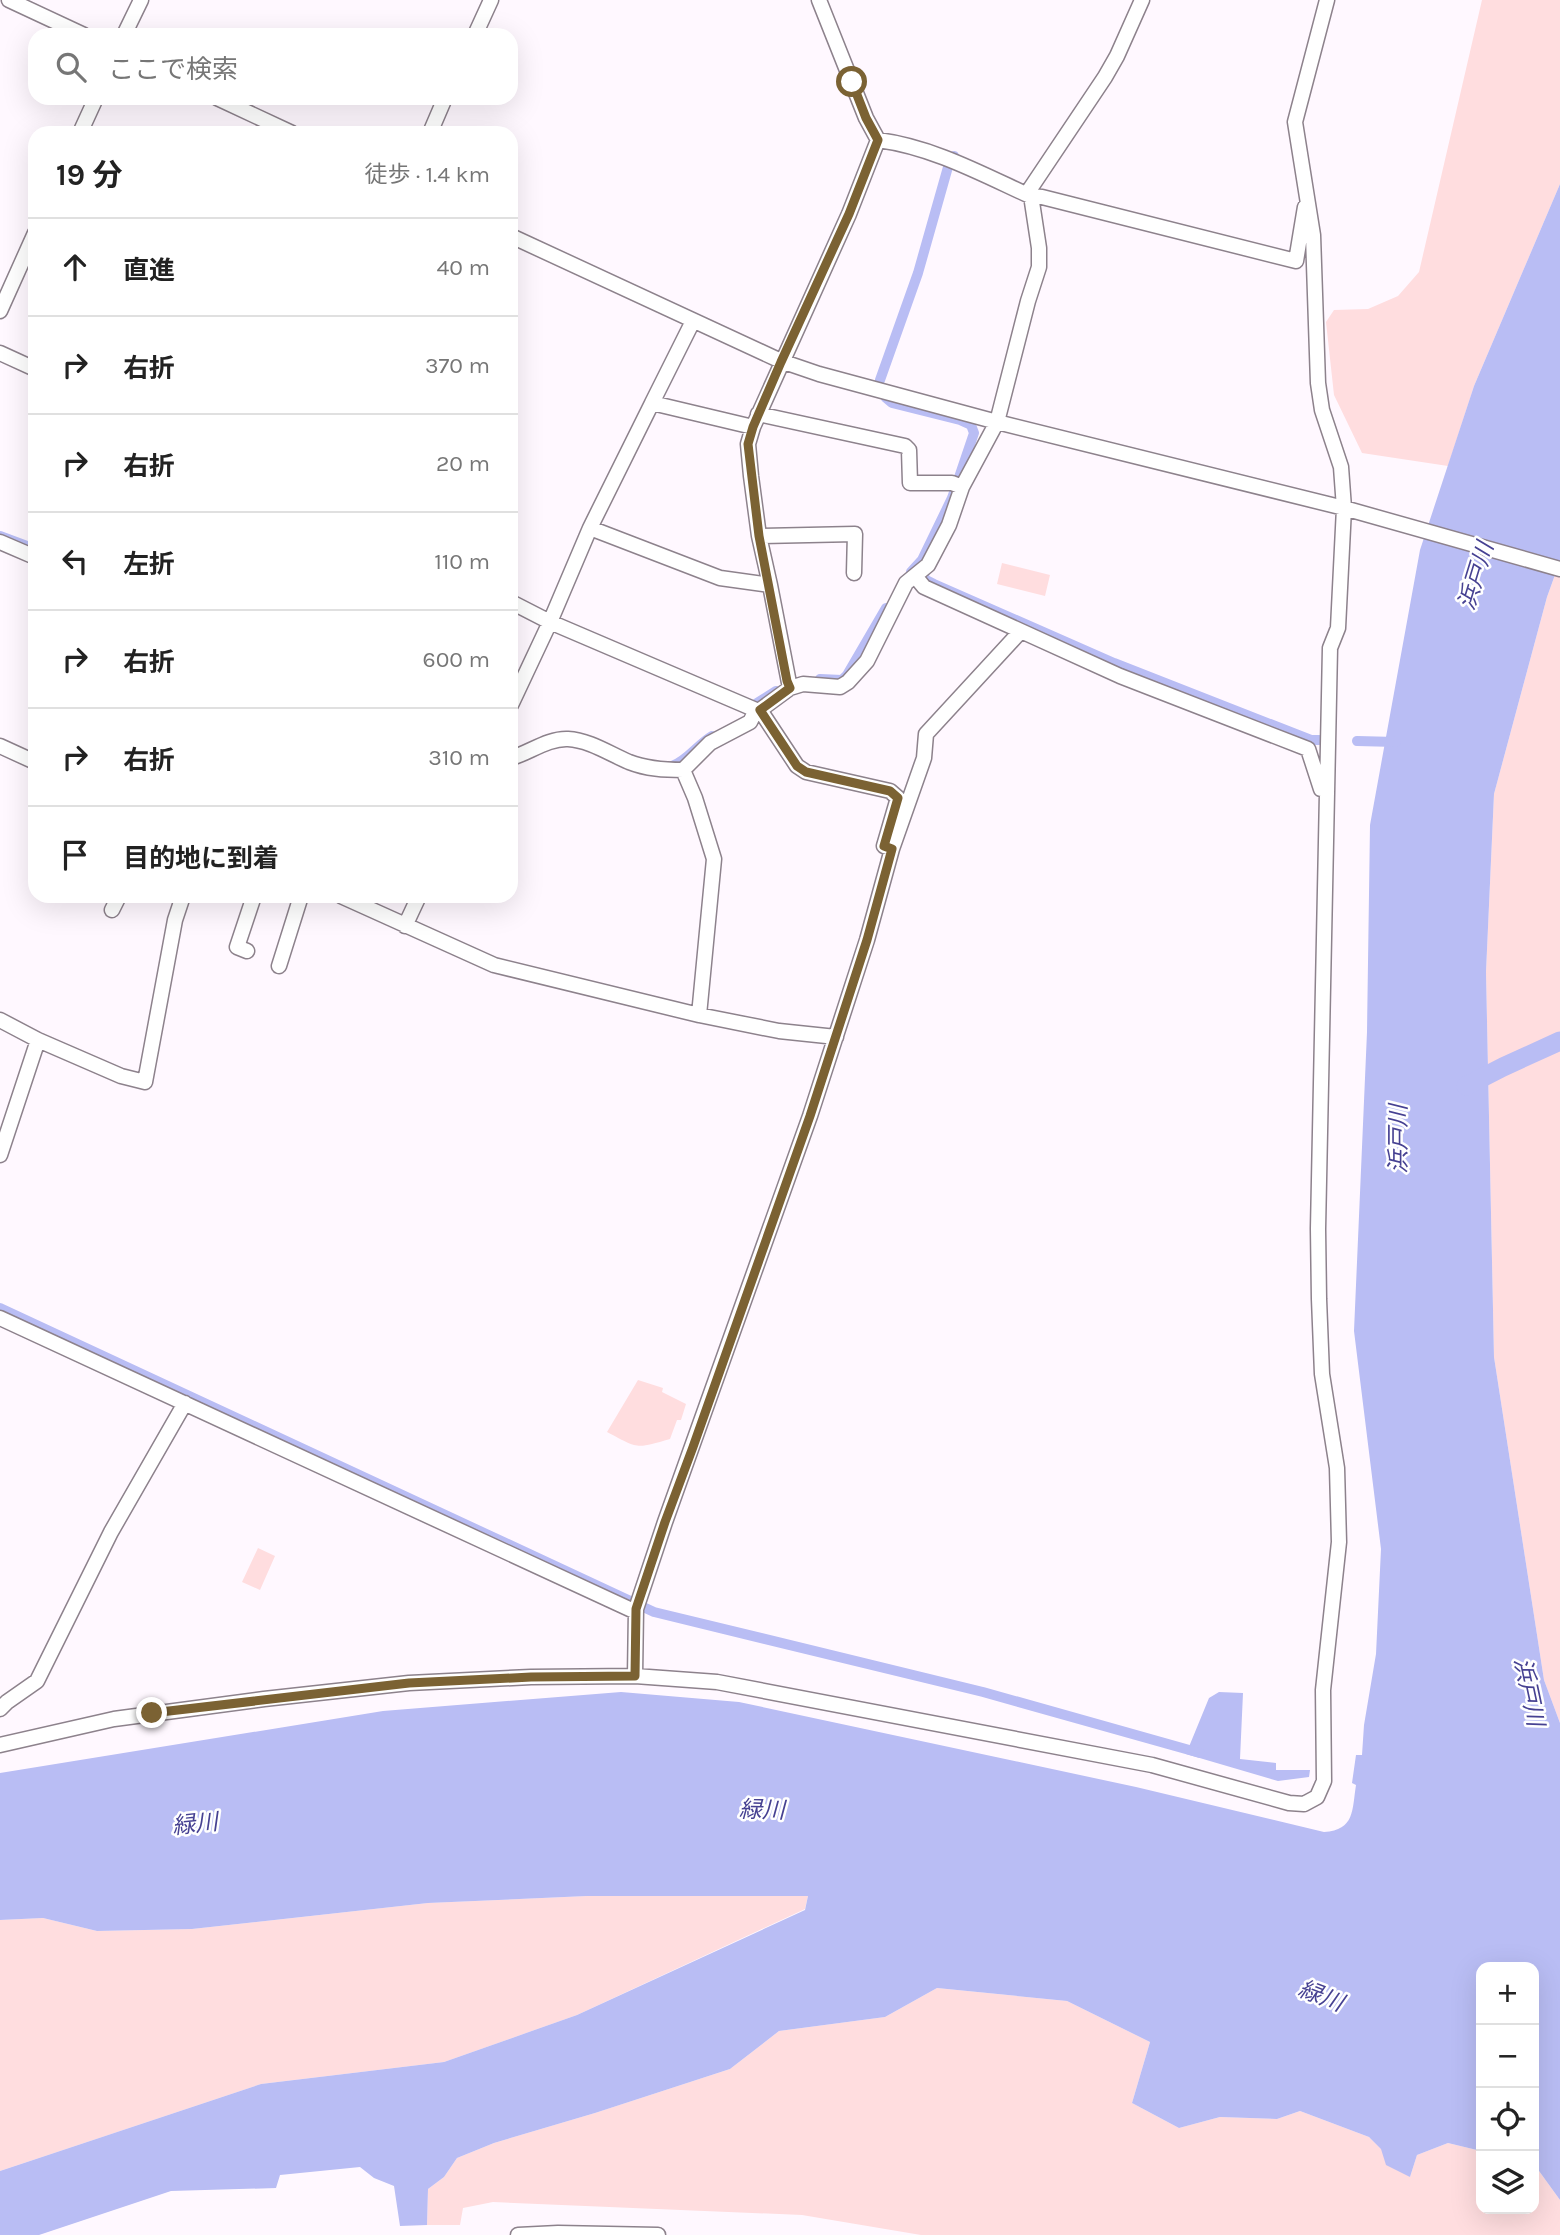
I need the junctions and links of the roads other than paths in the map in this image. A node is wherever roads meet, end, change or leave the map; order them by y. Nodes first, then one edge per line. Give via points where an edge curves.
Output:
1 (9, 0) edge
2 (141, 0) edge
3 (491, 0) edge
4 (819, 0) edge
5 (1142, 0) edge
6 (1327, 0) edge
7 (69, 28) edge
8 (127, 28) edge
9 (478, 28) edge
10 (93, 105) edge
11 (232, 105) edge
12 (442, 105) edge
13 (83, 126) edge
14 (277, 126) edge
15 (433, 126) edge
16 (878, 140) junction
17 (1030, 196) junction
18 (1307, 196) junction
19 (518, 239) edge
20 (28, 249) edge
21 (0, 311) edge
22 (693, 321) junction
23 (0, 353) edge
24 (781, 362) junction
25 (28, 366) edge
26 (652, 403) junction
27 (756, 420) junction
28 (997, 422) junction
29 (958, 485) junction
30 (1351, 510) junction
31 (590, 528) junction
32 (759, 536) junction
33 (0, 542) edge
34 (28, 554) edge
35 (850, 567) dead end
36 (1560, 569) edge
37 (919, 573) junction
38 (770, 585) junction
39 (518, 606) edge
40 (550, 622) junction
41 (1020, 632) junction
42 (789, 685) junction
43 (518, 690) edge
44 (758, 710) junction
45 (0, 746) edge
46 (518, 756) edge
47 (28, 759) edge
48 (683, 770) junction
49 (1327, 791) junction
50 (892, 849) junction
51 (116, 903) edge
52 (181, 903) edge
53 (252, 903) edge
54 (299, 903) edge
55 (356, 903) edge
56 (416, 903) edge
57 (112, 910) dead end
58 (405, 926) junction
59 (247, 951) dead end
60 (279, 966) dead end
61 (698, 1015) junction
62 (0, 1020) edge
63 (836, 1037) junction
64 (38, 1040) junction
65 (0, 1155) edge
66 (0, 1318) edge
67 (185, 1403) junction
68 (637, 1607) junction
69 (635, 1676) junction
70 (0, 1709) edge
71 (0, 1745) edge
72 (518, 2235) edge
73 (658, 2235) edge

1 - 7 street
2 - 8 street
3 - 9 street
4 - 16 street
5 - 17 street via 1117,56 1037,177
6 - 18 street via 1295,122
10 - 13 street
11 - 14 street
12 - 15 street
16 - 17 street via 950,160
16 - 24 street
17 - 18 street via 1296,261
17 - 28 street via 1040,267
18 - 30 street via 1313,235 1318,383
19 - 22 street
20 - 21 street
22 - 24 street
22 - 26 street
23 - 25 street
24 - 27 street
24 - 28 street
26 - 27 street
26 - 31 street
27 - 29 street via 905,446 910,483
27 - 32 street via 748,444
28 - 29 street
28 - 30 street
29 - 37 street via 949,526
30 - 36 street
30 - 49 street via 1338,628 1329,648
31 - 38 street via 720,578
31 - 40 street
32 - 35 street via 855,534
32 - 38 street
33 - 34 street
37 - 41 street via 924,587
37 - 42 street via 906,583 867,661 848,682 840,687
38 - 42 street
39 - 40 street
40 - 43 street
40 - 44 street
41 - 49 street via 1308,749 1321,789
41 - 50 street via 928,730 924,758
42 - 44 street
44 - 48 street via 750,722 710,743
44 - 50 street via 806,772 890,791 898,798 884,846
45 - 47 street
46 - 48 street via 567,739 654,769
48 - 61 street via 714,859
49 - 69 street via 1319,1298 1322,1374 1337,1468 1339,1542 1323,1690 1324,1781 1317,1797 1304,1804 1289,1802 1138,1762 717,1682
50 - 63 street
51 - 57 street
52 - 64 street via 145,1082
53 - 59 street via 237,947
54 - 60 street
55 - 58 street
56 - 58 street
58 - 61 street via 494,965
61 - 63 street
62 - 64 street
63 - 68 street
64 - 65 street
66 - 67 street
67 - 68 street
67 - 70 street via 111,1532 37,1681
68 - 69 street
69 - 71 street via 409,1683 114,1719
72 - 73 street

